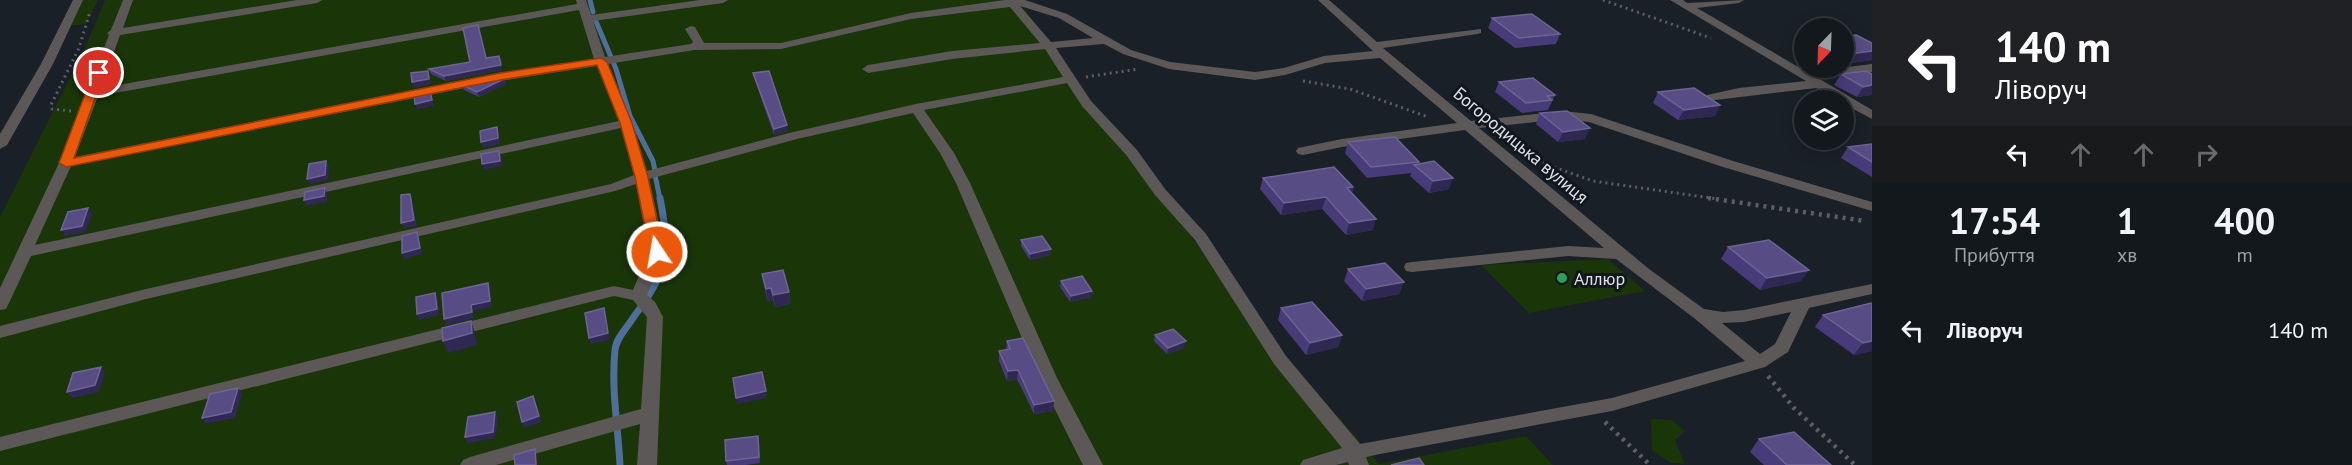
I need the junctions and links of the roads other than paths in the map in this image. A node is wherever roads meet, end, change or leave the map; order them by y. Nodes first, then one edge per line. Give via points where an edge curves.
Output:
1 (78, 0) edge
2 (128, 0) edge
3 (317, 0) edge
4 (723, 0) edge
5 (1323, 0) edge
6 (1739, 0) edge
7 (1012, 1) edge
8 (1680, 3) edge
9 (583, 8) edge
10 (691, 29) dead end
11 (1477, 32) dead end
12 (113, 33) junction
13 (1106, 40) junction
14 (1047, 46) junction
15 (694, 47) junction
16 (1379, 50) junction
17 (609, 61) junction
18 (1872, 68) edge
19 (868, 69) dead end
20 (1794, 70) edge
21 (1854, 70) edge
22 (1807, 78) edge
23 (1070, 79) junction
24 (1817, 84) junction
25 (92, 93) junction
26 (1711, 98) edge
27 (916, 108) junction
28 (1872, 115) edge
29 (626, 123) junction
30 (1462, 127) junction
31 (0, 145) edge
32 (1303, 151) dead end
33 (66, 163) junction
34 (642, 177) junction
35 (1872, 207) edge
36 (26, 252) junction
37 (1622, 254) junction
38 (1412, 267) dead end
39 (1872, 289) edge
40 (642, 300) junction
41 (1803, 304) junction
42 (0, 305) edge
43 (1700, 314) junction
44 (0, 332) edge
45 (1759, 363) junction
46 (649, 414) junction
47 (0, 444) edge
48 (1357, 458) edge
49 (470, 465) edge
50 (647, 465) edge
51 (1093, 465) edge
52 (1310, 465) edge

1 - 31 street via 47,64
2 - 12 street
3 - 12 street
4 - 9 street
5 - 16 street, Богородицька вулиця
6 - 8 street
7 - 13 street via 1063,16
7 - 14 street
7 - 15 street via 911,16 781,46
8 - 20 street
9 - 17 street
9 - 25 street
10 - 15 street via 699,43
11 - 16 street
12 - 25 street
13 - 14 street
13 - 16 street via 1127,52 1169,65 1254,76
14 - 19 street via 952,55
14 - 23 street
15 - 17 street
16 - 30 street, Богородицька вулиця
17 - 29 street
17 - 33 street via 500,77
18 - 21 street
22 - 24 street
23 - 27 street
23 - 48 street via 1200,237 1280,360
24 - 26 street
24 - 28 street
25 - 33 street
27 - 34 street
27 - 51 street via 963,183 1048,378
29 - 34 street
29 - 36 street
30 - 32 street
30 - 35 street via 1563,115 1592,118
30 - 37 street, Богородицька вулиця
33 - 36 street
34 - 40 street via 657,252
34 - 44 street via 615,187 146,294
36 - 42 street
37 - 38 street via 1568,251
37 - 43 street, Богородицька вулиця
39 - 41 street
40 - 46 street via 655,317
40 - 47 street via 614,291
41 - 43 street via 1723,318
41 - 45 street via 1782,348
43 - 45 street, Богородицька вулиця
45 - 48 street via 1592,409 1449,432
46 - 49 street
46 - 50 street
48 - 52 street

